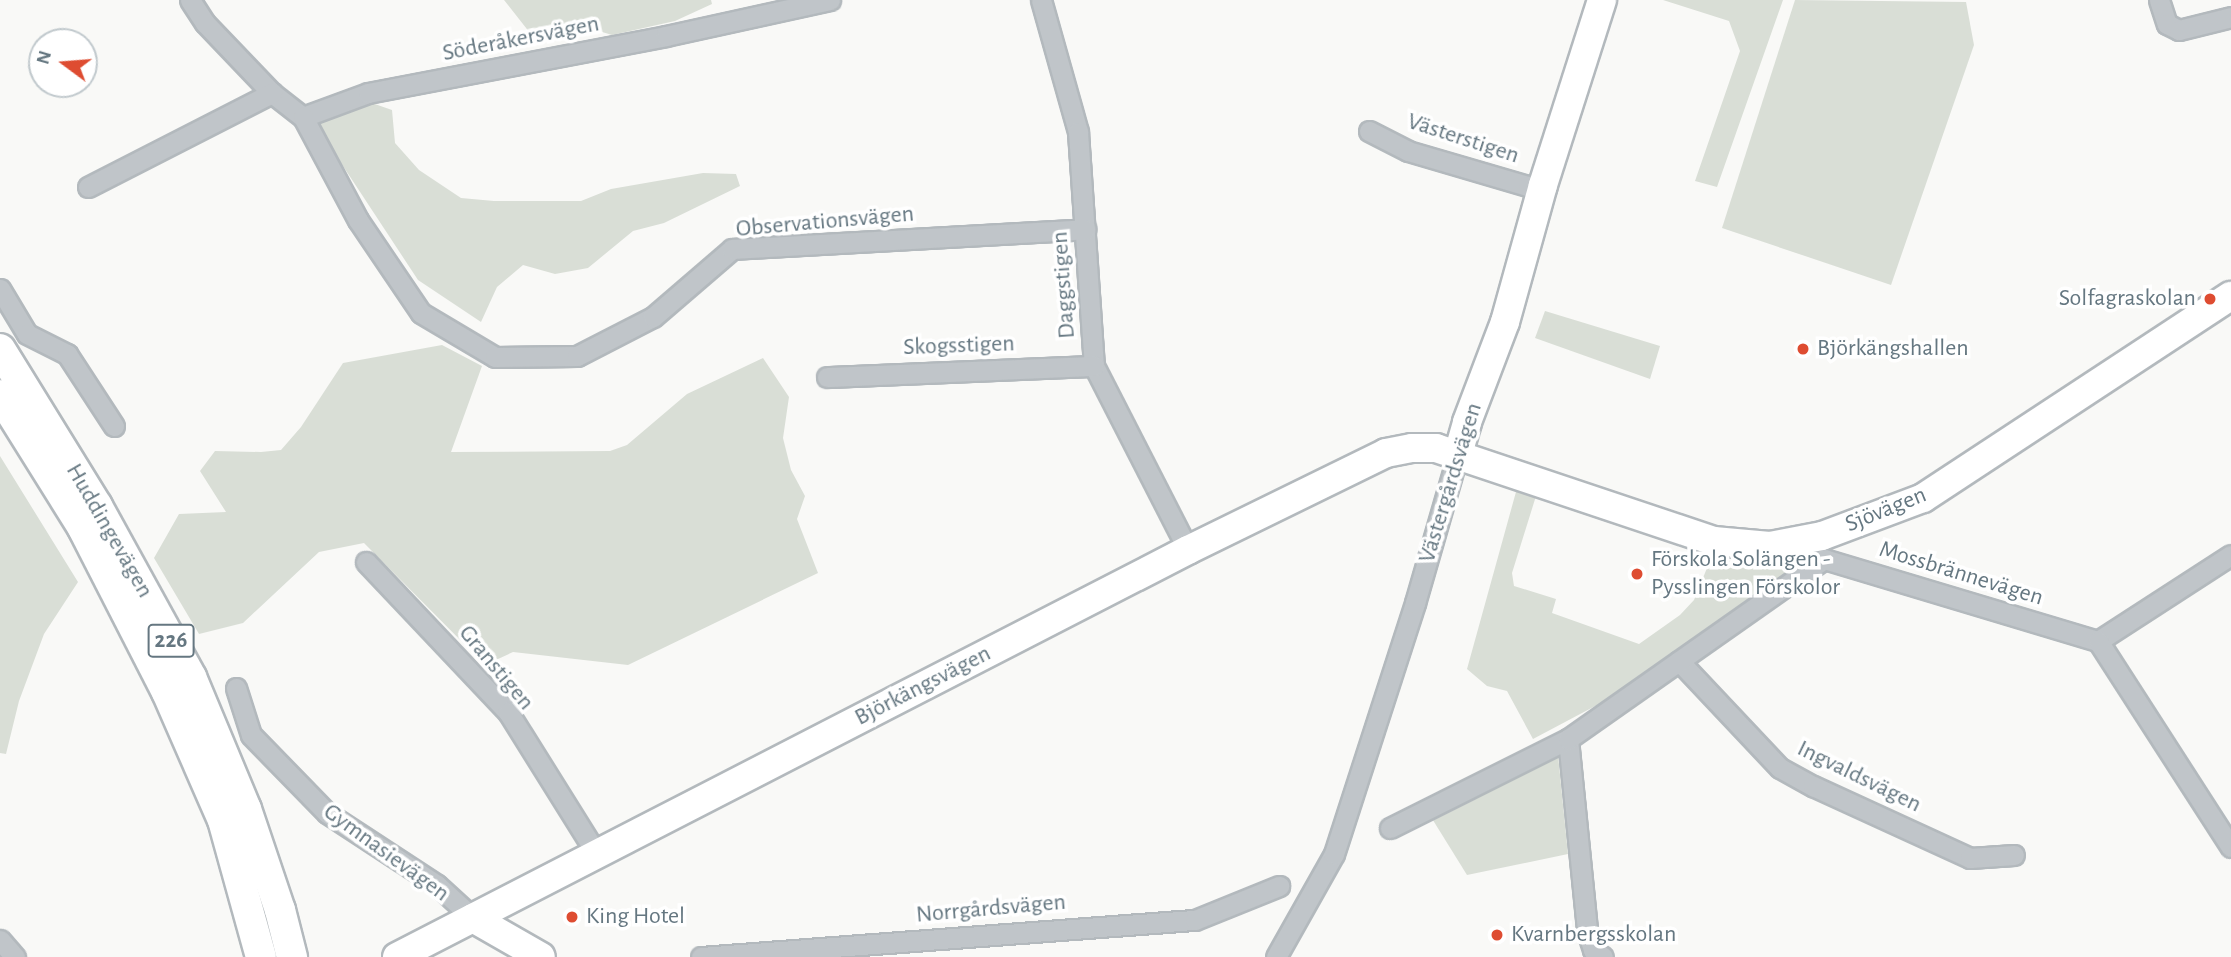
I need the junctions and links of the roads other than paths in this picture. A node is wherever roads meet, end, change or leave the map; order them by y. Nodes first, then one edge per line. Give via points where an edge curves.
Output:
1 (190, 0) edge
2 (830, 0) edge
3 (1041, 0) edge
4 (1602, 0) edge
5 (2159, 0) edge
6 (2231, 18) edge
7 (272, 93) junction
8 (303, 117) junction
9 (1369, 131) dead end
10 (1543, 185) junction
11 (88, 187) dead end
12 (1086, 229) junction
13 (0, 289) edge
14 (2231, 296) edge
15 (0, 349) edge
16 (1094, 366) junction
17 (827, 377) dead end
18 (0, 395) edge
19 (114, 426) dead end
20 (1458, 454) junction
21 (1188, 550) junction
22 (2231, 555) edge
23 (366, 562) dead end
24 (2098, 641) junction
25 (1679, 661) junction
26 (236, 688) dead end
27 (1568, 739) junction
28 (1390, 828) dead end
29 (2231, 847) edge
30 (596, 853) junction
31 (2014, 855) dead end
32 (1279, 886) dead end
33 (473, 918) junction
34 (0, 940) edge
35 (15, 957) edge
36 (261, 957) edge
37 (292, 957) edge
38 (397, 957) edge
39 (541, 957) edge
40 (701, 957) edge
41 (1276, 957) edge
42 (1604, 957) edge

1 - 7 street via 205,23
2 - 8 street, Söderåkersvägen via 368,93
3 - 12 street, Daggstigen via 1078,132
4 - 10 street, Västergårdsvägen
5 - 6 street via 2167,24 2179,30
7 - 8 street
7 - 11 street
8 - 12 street, Observationsvägen via 358,220 421,313 495,356 577,356 653,317 732,249
9 - 10 street, Västerstigen via 1408,151 1528,186
10 - 20 street, Västergårdsvägen via 1505,322
12 - 16 street, Daggstigen
13 - 19 street via 27,334 67,354
14 - 20 street, Sjövägen via 1923,498 1809,538 1770,546 1714,541
15 - 37 main road, Huddingevägen / 226 via 97,506 191,677 246,809
16 - 17 street, Skogsstigen
16 - 21 street, Daggstigen
18 - 36 main road, Huddingevägen / 226 via 83,528 167,692 223,820
20 - 21 street, Björkängsvägen via 1427,448 1387,453
20 - 41 street, Västergårdsvägen via 1334,854
21 - 30 street, Björkängsvägen
22 - 24 street
23 - 30 street, Granstigen via 508,712
24 - 25 street, Mossbrännevägen via 1824,559
24 - 29 street
25 - 27 street, Mossbrännevägen
25 - 31 street, Ingvaldsvägen via 1780,768 1970,858
26 - 33 street, Gymnasievägen via 251,735 327,813 437,885
27 - 28 street, Mossbrännevägen
27 - 42 street via 1587,931 1593,950
30 - 33 street, Björkängsvägen
32 - 40 street, Norrgårdsvägen via 1195,920
33 - 38 street, Björkängsvägen
33 - 39 street, Gymnasievägen
34 - 35 street

